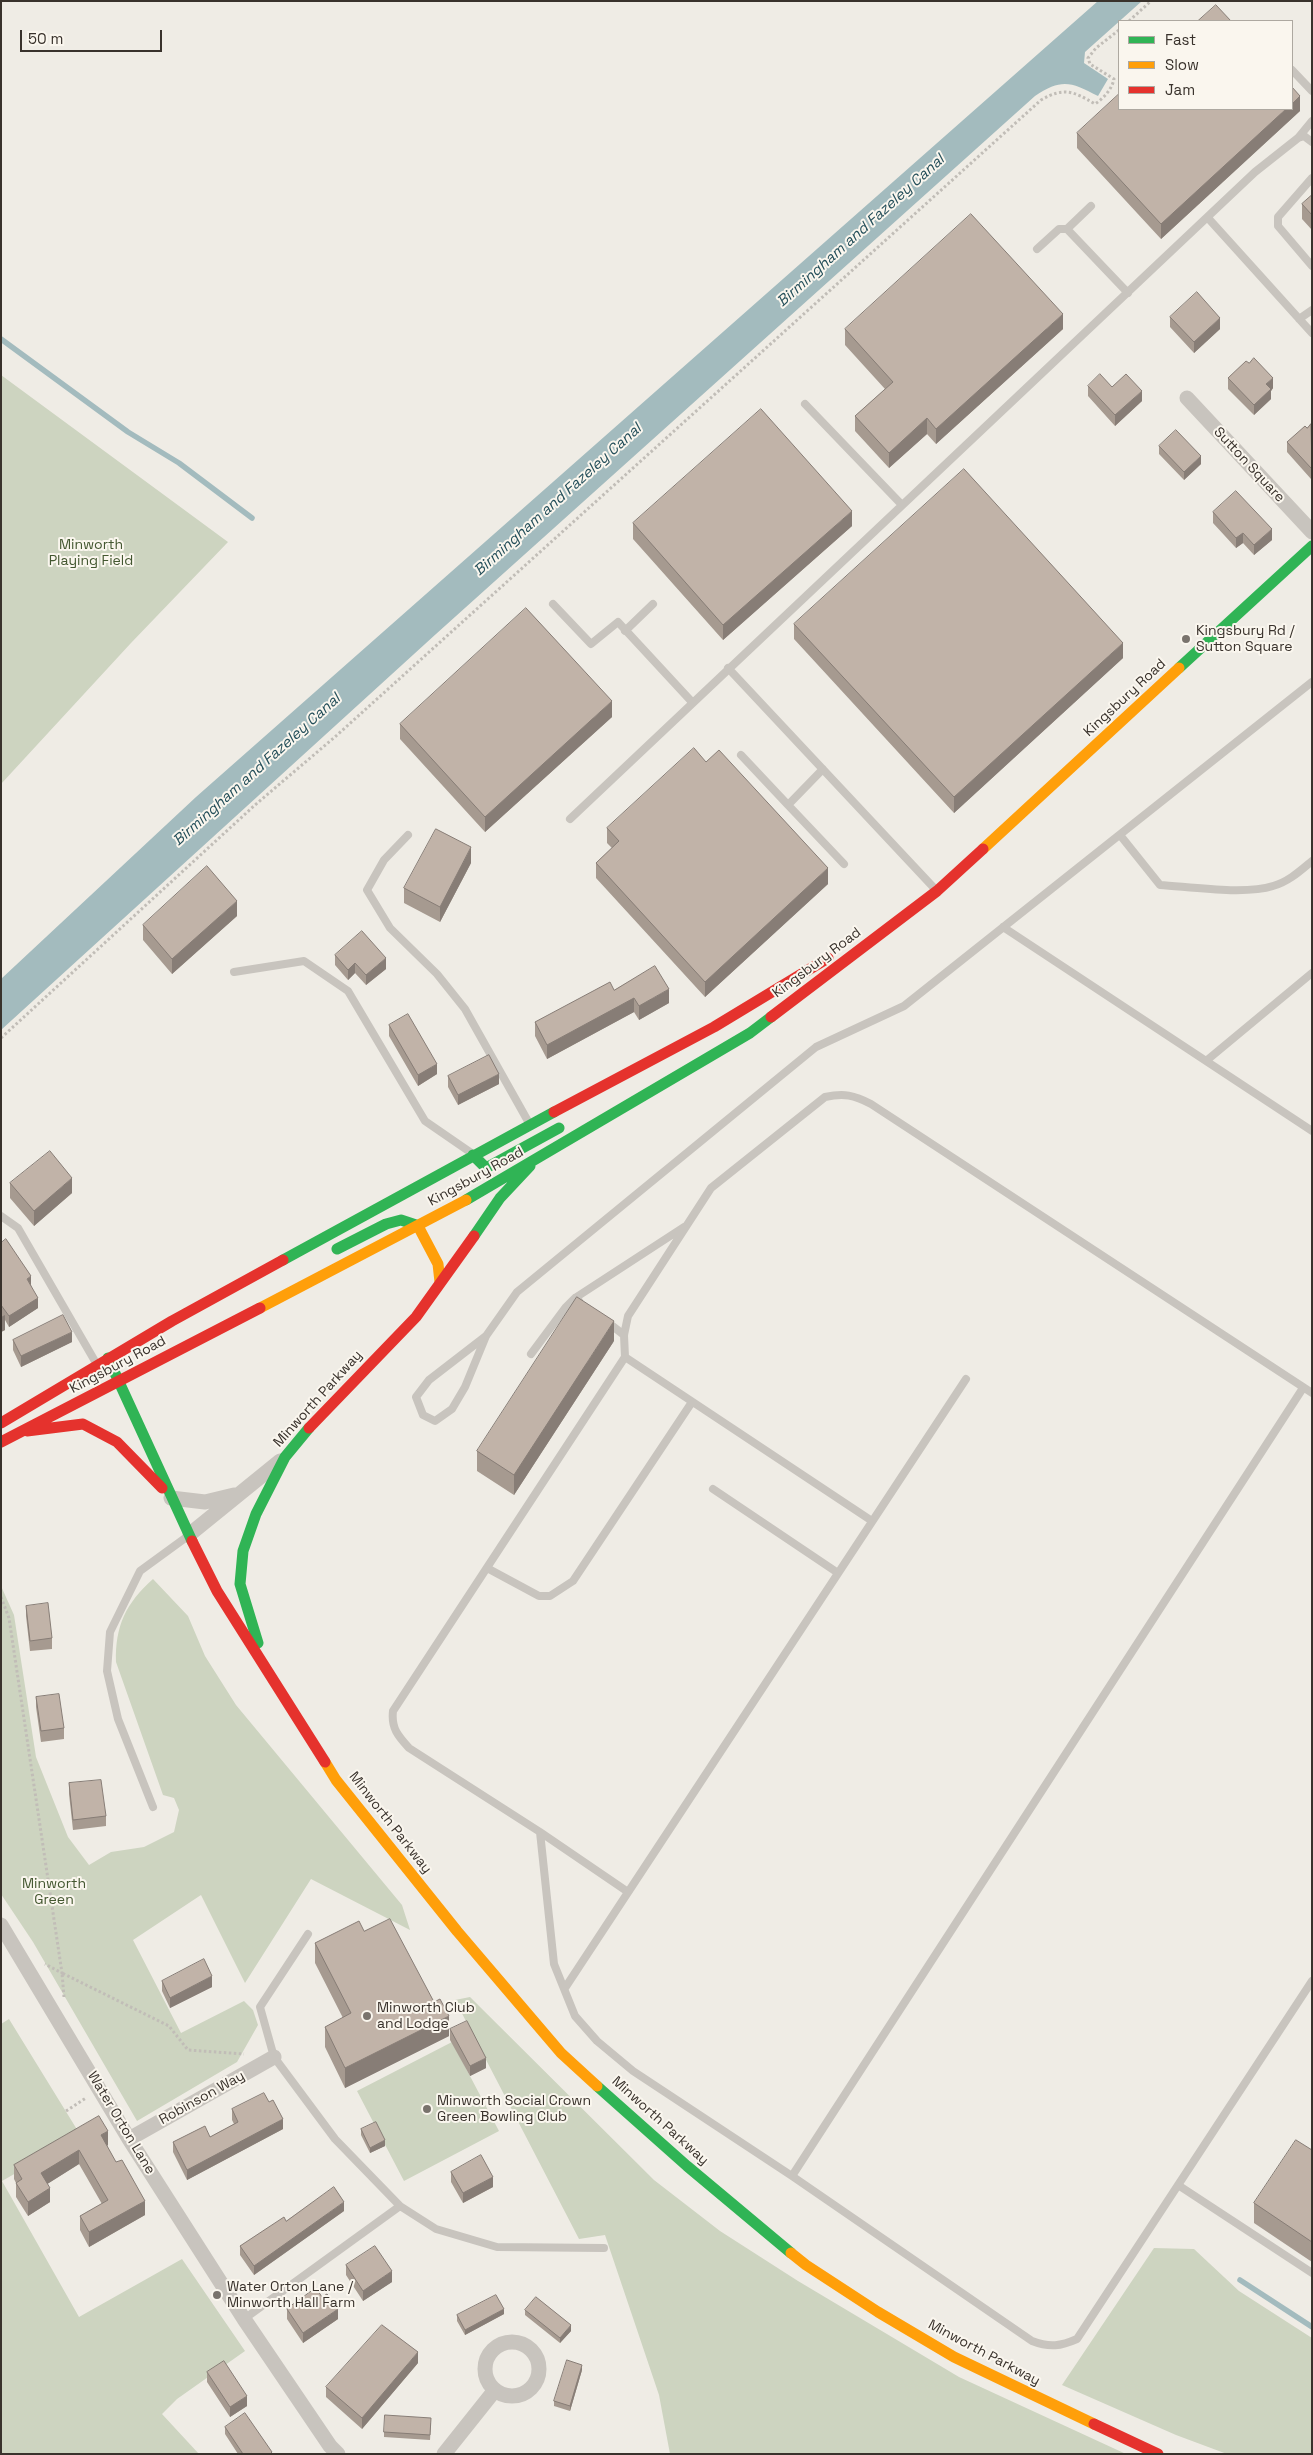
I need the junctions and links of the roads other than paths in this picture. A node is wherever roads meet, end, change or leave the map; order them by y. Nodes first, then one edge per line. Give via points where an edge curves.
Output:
1 (1293, 71) edge
2 (1312, 91) edge
3 (1312, 121) edge
4 (1298, 138) junction
5 (1312, 142) edge
6 (1312, 178) edge
7 (1091, 206) dead end
8 (1208, 218) junction
9 (1067, 229) junction
10 (1037, 249) dead end
11 (1312, 266) edge
12 (1128, 293) junction
13 (1312, 310) edge
14 (1299, 319) junction
15 (1312, 333) edge
16 (1187, 398) dead end
17 (805, 404) dead end
18 (902, 505) junction
19 (1312, 532) edge
20 (1312, 546) edge
21 (553, 604) dead end
22 (653, 604) dead end
23 (625, 631) junction
24 (728, 668) junction
25 (1312, 682) edge
26 (692, 702) junction
27 (741, 755) dead end
28 (823, 769) junction
29 (788, 805) junction
30 (570, 819) dead end
31 (408, 835) dead end
32 (1120, 835) junction
33 (1312, 861) edge
34 (844, 864) dead end
35 (937, 892) junction
36 (1003, 927) junction
37 (234, 972) dead end
38 (1312, 973) edge
39 (750, 1033) junction
40 (1206, 1061) junction
41 (645, 1081) dead end
42 (569, 1122) dead end
43 (530, 1125) junction
44 (1312, 1131) edge
45 (473, 1155) junction
46 (534, 1161) junction
47 (467, 1173) dead end
48 (461, 1191) dead end
49 (456, 1205) junction
50 (1, 1216) edge
51 (687, 1225) junction
52 (418, 1226) junction
53 (325, 1256) dead end
54 (440, 1282) junction
55 (255, 1290) dead end
56 (575, 1298) junction
57 (207, 1302) junction
58 (586, 1306) edge
59 (598, 1314) edge
60 (624, 1335) junction
61 (486, 1336) junction
62 (532, 1354) dead end
63 (625, 1357) junction
64 (108, 1358) junction
65 (97, 1364) junction
66 (966, 1379) dead end
67 (118, 1382) junction
68 (1303, 1388) junction
69 (1312, 1393) edge
70 (692, 1402) junction
71 (1, 1422) edge
72 (25, 1431) junction
73 (1, 1442) edge
74 (285, 1457) junction
75 (713, 1489) dead end
76 (240, 1494) junction
77 (171, 1498) junction
78 (872, 1521) junction
79 (190, 1534) junction
80 (487, 1568) junction
81 (838, 1573) junction
82 (266, 1667) junction
83 (153, 1807) dead end
84 (540, 1832) junction
85 (628, 1892) junction
86 (1, 1925) edge
87 (308, 1934) dead end
88 (1312, 1981) edge
89 (565, 1988) junction
90 (274, 2057) junction
91 (129, 2139) junction
92 (792, 2176) junction
93 (1178, 2185) junction
94 (400, 2206) junction
95 (604, 2248) dead end
96 (1312, 2272) edge
97 (244, 2319) junction
98 (494, 2390) dead end
99 (338, 2454) edge
100 (444, 2454) edge
101 (1158, 2454) edge

1 - 2 lane
3 - 4 lane
4 - 5 lane via 1304,136
4 - 8 lane via 1255,172
6 - 11 lane via 1278,217 1278,226
7 - 9 lane
8 - 12 lane
8 - 14 lane
9 - 10 lane via 1059,229
9 - 12 lane
12 - 18 lane
13 - 14 lane
14 - 15 lane
16 - 19 street, Sutton Square
17 - 18 lane
18 - 24 lane
20 - 35 main road, Kingsbury Road
21 - 23 lane via 590,644 618,622
22 - 23 lane
23 - 26 lane
24 - 26 lane
24 - 28 lane
25 - 32 lane
26 - 30 lane
27 - 29 lane
28 - 29 lane
28 - 35 lane
29 - 34 lane
31 - 43 lane via 384,860 367,890 390,928 437,974 465,1009
32 - 33 lane via 1160,885 1241,890 1272,887 1292,878
32 - 36 lane
35 - 39 main road, Kingsbury Road
35 - 43 main road, Kingsbury Road via 714,1026
36 - 40 lane
36 - 61 lane via 904,1006 816,1047 517,1292
37 - 45 lane via 304,961 348,991 425,1121
38 - 40 lane
39 - 41 main road
39 - 46 main road, Kingsbury Road
40 - 44 lane
42 - 45 main road via 486,1168
43 - 45 main road, Kingsbury Road
45 - 47 main road
45 - 57 main road, Kingsbury Road
46 - 49 main road, Kingsbury Road
46 - 54 main road, Minworth Parkway via 500,1198 451,1271
48 - 49 main road
49 - 52 main road, Kingsbury Road
50 - 65 lane via 18,1228
51 - 56 lane
51 - 60 lane via 628,1316
51 - 68 lane via 711,1188 825,1097 854,1095
52 - 53 main road via 401,1220 386,1224
52 - 54 main road via 438,1264
52 - 67 main road, Kingsbury Road
54 - 74 main road, Minworth Parkway via 416,1317
55 - 57 main road
56 - 58 lane
56 - 62 lane
57 - 64 main road, Kingsbury Road
59 - 60 lane
60 - 63 lane
61 - 61 lane via 452,1409 435,1421 423,1415 416,1397 429,1380
63 - 70 lane
63 - 80 lane
64 - 65 main road, Kingsbury Road
64 - 67 main road, Minworth Parkway
65 - 71 main road, Kingsbury Road
66 - 78 lane
67 - 72 main road, Kingsbury Road
67 - 77 main road, Minworth Parkway
68 - 69 lane
68 - 92 lane
70 - 78 lane
70 - 80 lane via 573,1581 550,1596 539,1596
72 - 73 main road, Kingsbury Road
72 - 77 main road, Minworth Parkway via 83,1424 117,1442
74 - 76 street
74 - 82 main road, Minworth Parkway via 256,1514 243,1551 240,1584
75 - 81 lane
76 - 77 street via 205,1502
76 - 79 street
77 - 79 main road, Minworth Parkway
78 - 81 lane
79 - 82 main road, Minworth Parkway via 217,1591
79 - 83 lane via 140,1571 110,1632 107,1671 118,1719
80 - 84 lane via 393,1711 392,1722 397,1735 409,1748
81 - 85 lane
82 - 101 main road, Minworth Parkway via 336,1780 457,1931 561,2052 687,2166 806,2265 878,2312 954,2357
84 - 85 lane
84 - 89 lane via 554,1964
85 - 89 lane
86 - 91 street, Water Orton Lane
87 - 90 lane via 260,2007
88 - 93 lane
89 - 92 lane via 575,2016 597,2041 633,2071
90 - 91 street, Robinson Way
90 - 94 lane via 335,2139
91 - 97 street, Water Orton Lane
92 - 93 lane via 1032,2341 1052,2347 1077,2339
93 - 96 lane
94 - 95 lane via 436,2228 497,2247
94 - 97 lane
97 - 99 street, Water Orton Lane
98 - 100 street

